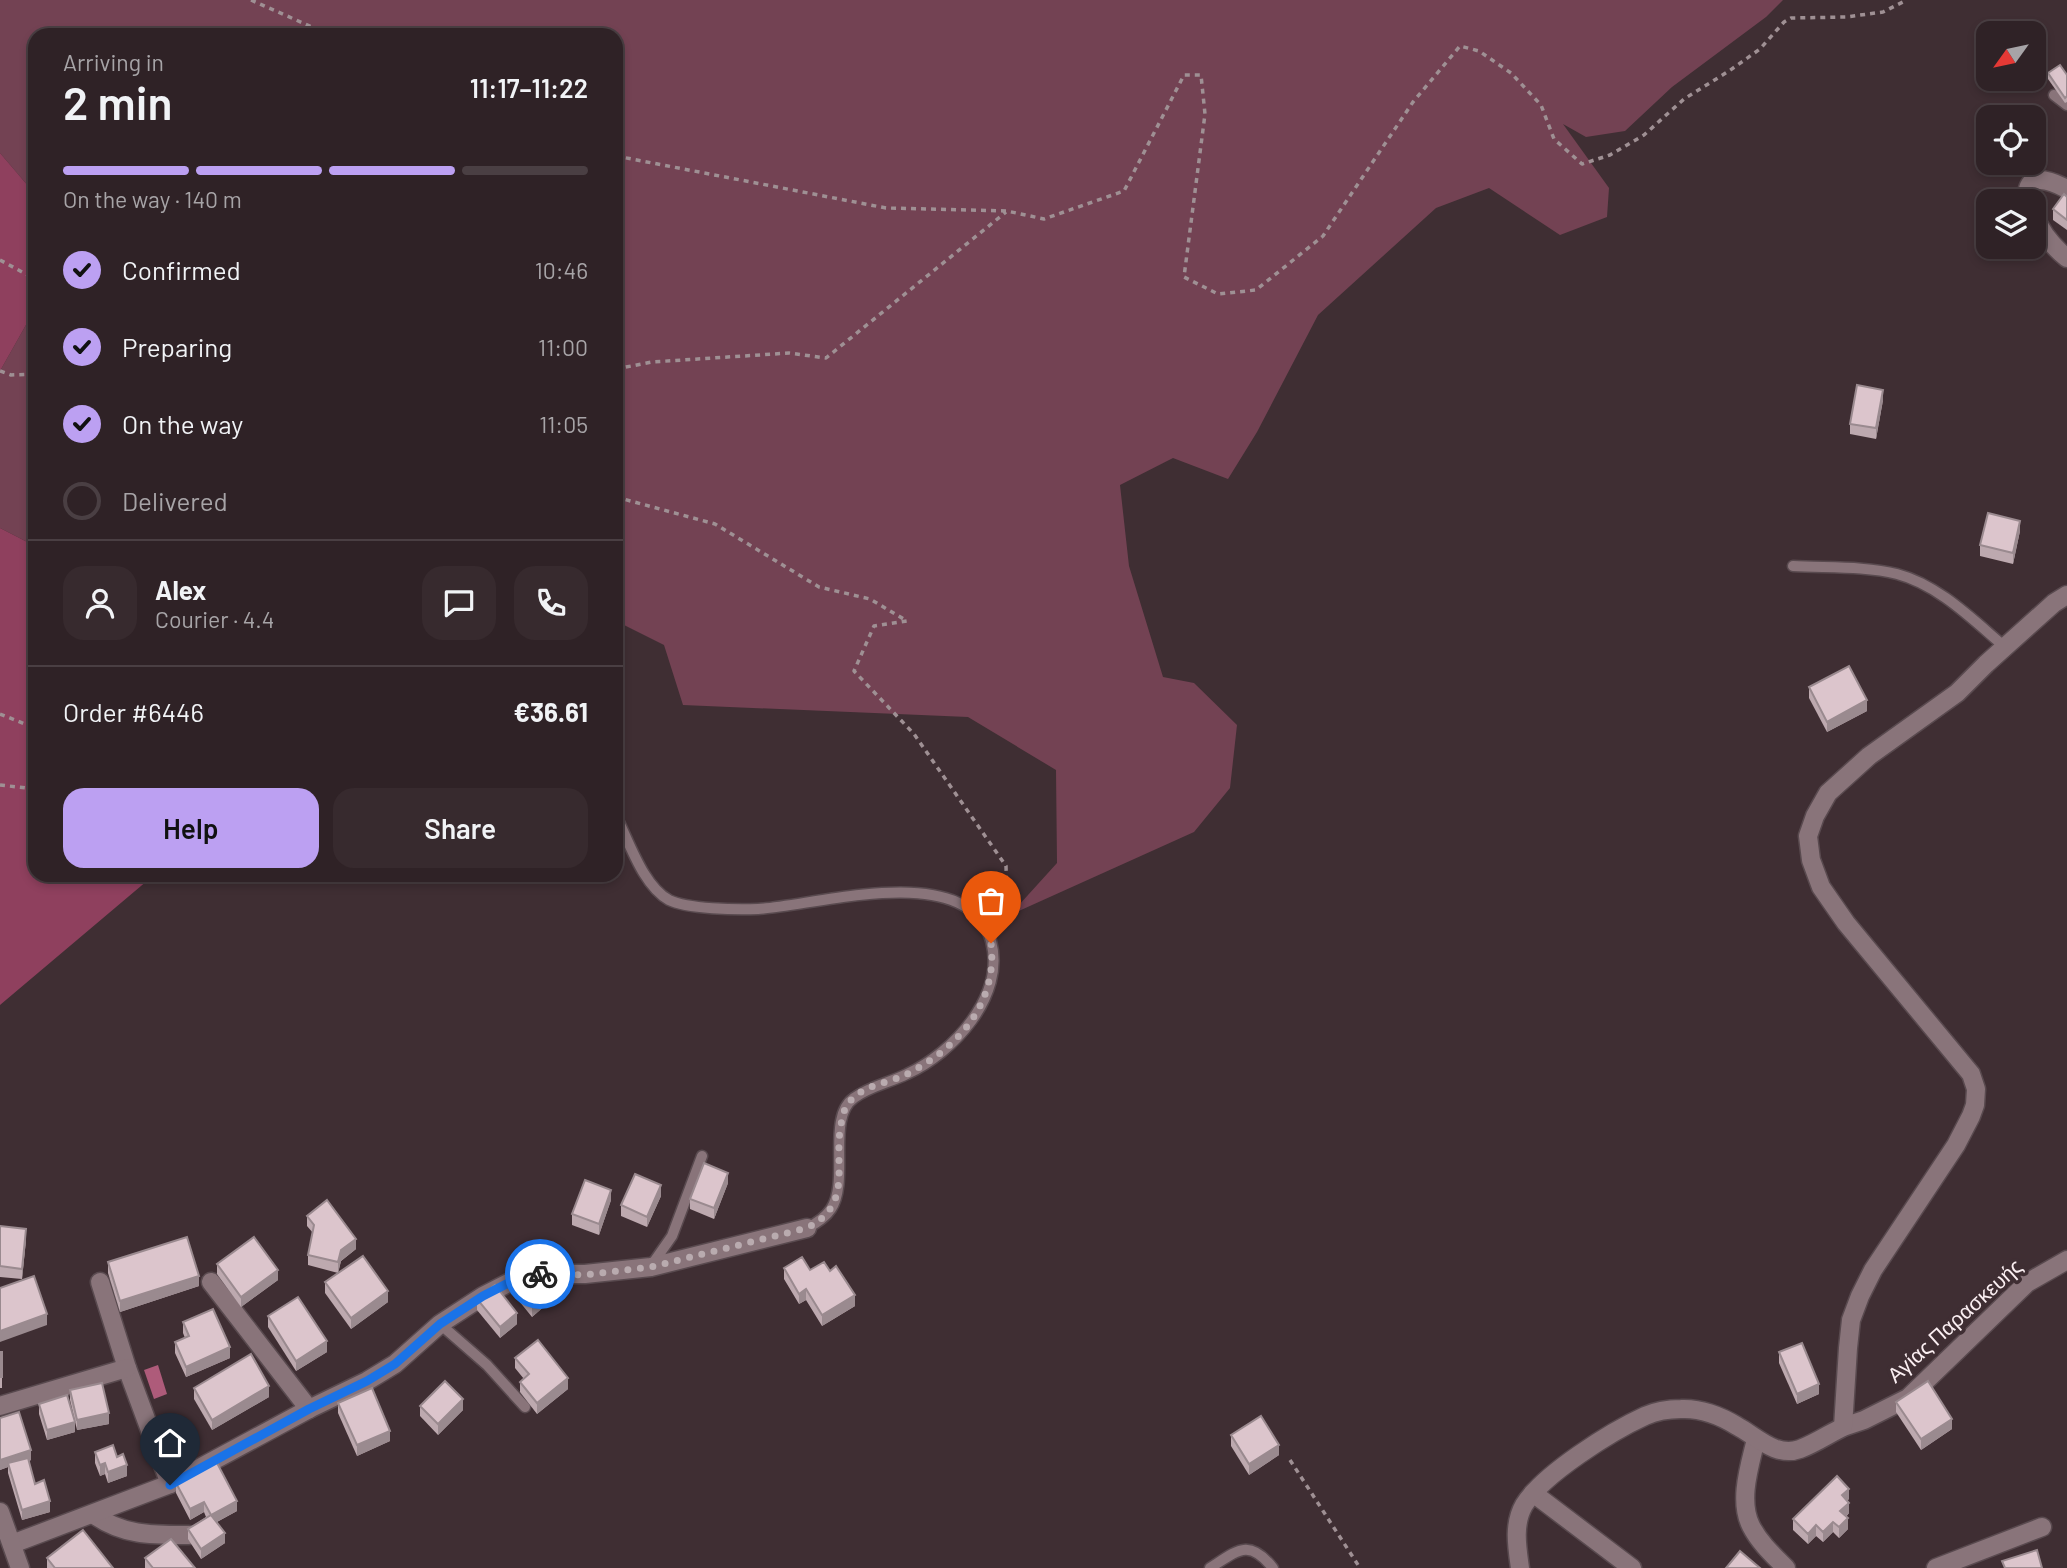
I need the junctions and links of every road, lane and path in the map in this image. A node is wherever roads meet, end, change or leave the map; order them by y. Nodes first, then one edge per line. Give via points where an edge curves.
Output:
1 (251, 0) edge
2 (1907, 0) edge
3 (314, 28) edge
4 (2054, 94) dead end
5 (2067, 105) edge
6 (623, 157) edge
7 (2028, 189) edge
8 (2067, 189) edge
9 (1007, 211) junction
10 (2046, 237) edge
11 (2067, 258) edge
12 (0, 260) edge
13 (28, 275) edge
14 (623, 368) edge
15 (0, 371) edge
16 (28, 374) edge
17 (623, 498) edge
18 (1793, 566) dead end
19 (2067, 595) edge
20 (2005, 647) junction
21 (0, 714) edge
22 (28, 725) edge
23 (0, 785) edge
24 (28, 788) edge
25 (623, 830) edge
26 (993, 957) junction
27 (702, 1156) dead end
28 (807, 1228) joint
29 (2067, 1260) edge
30 (651, 1267) junction
31 (100, 1282) dead end
32 (211, 1282) dead end
33 (440, 1324) junction
34 (127, 1368) junction
35 (0, 1406) edge
36 (525, 1406) dead end
37 (309, 1409) junction
38 (1843, 1427) junction
39 (1756, 1439) junction
40 (1290, 1460) dead end
41 (170, 1485) junction
42 (1533, 1493) junction
43 (0, 1512) edge
44 (93, 1514) junction
45 (2042, 1527) dead end
46 (189, 1535) edge
47 (12, 1544) junction
48 (17, 1567) edge
49 (1210, 1568) edge
50 (1273, 1568) edge
51 (1360, 1568) edge
52 (1520, 1568) edge
53 (1632, 1568) edge
54 (1786, 1568) edge
55 (1936, 1568) edge

1 - 3 path
2 - 9 path via 1871,14 1790,18 1760,49 1684,99 1644,135 1610,155 1582,164 1554,139 1541,105 1511,73 1479,51 1460,46 1413,102 1323,236 1256,290 1217,294 1184,277 1205,114 1201,75 1184,75 1124,191 1044,219
4 - 5 lane
6 - 9 path via 886,208
7 - 8 street via 2036,181 2050,180
9 - 14 path via 826,358 789,353
10 - 11 street
12 - 13 path
15 - 16 path
17 - 26 path via 715,524 819,587 870,599 907,621 874,626 854,671 914,734 1006,866 1007,902
18 - 20 lane via 1882,571 1915,580
19 - 20 street
20 - 38 street via 1957,693 1869,756 1828,793 1808,836 1821,887 1970,1074 1976,1089 1975,1105 1956,1145 1860,1297 1851,1320
21 - 22 path
23 - 24 path
25 - 26 lane via 646,878 670,900 693,906 758,909 881,892 929,894 949,899 975,915 988,934
26 - 28 lane via 992,978 981,1006 963,1032 938,1056 850,1100 840,1130 839,1187 832,1207
27 - 30 lane via 672,1236
28 - 30 street
29 - 38 street, Αγίας Παρασκευής via 2027,1283 1908,1398
30 - 33 street via 518,1278
31 - 34 street
32 - 37 street
33 - 36 lane
33 - 37 street via 395,1364
34 - 35 street
34 - 41 street
37 - 41 street
38 - 39 street, Αγίας Παρασκευής via 1799,1450 1773,1448
39 - 42 street, Αγίας Παρασκευής via 1720,1417 1684,1408 1664,1409 1583,1453
39 - 54 street via 1747,1484 1747,1517 1758,1538
40 - 51 path
41 - 44 street
42 - 52 street, Αγίας Παρασκευής via 1517,1522
42 - 53 street
43 - 47 street
44 - 46 street via 133,1532
44 - 47 street
45 - 55 street
47 - 48 street
49 - 50 lane via 1248,1549 1264,1556

